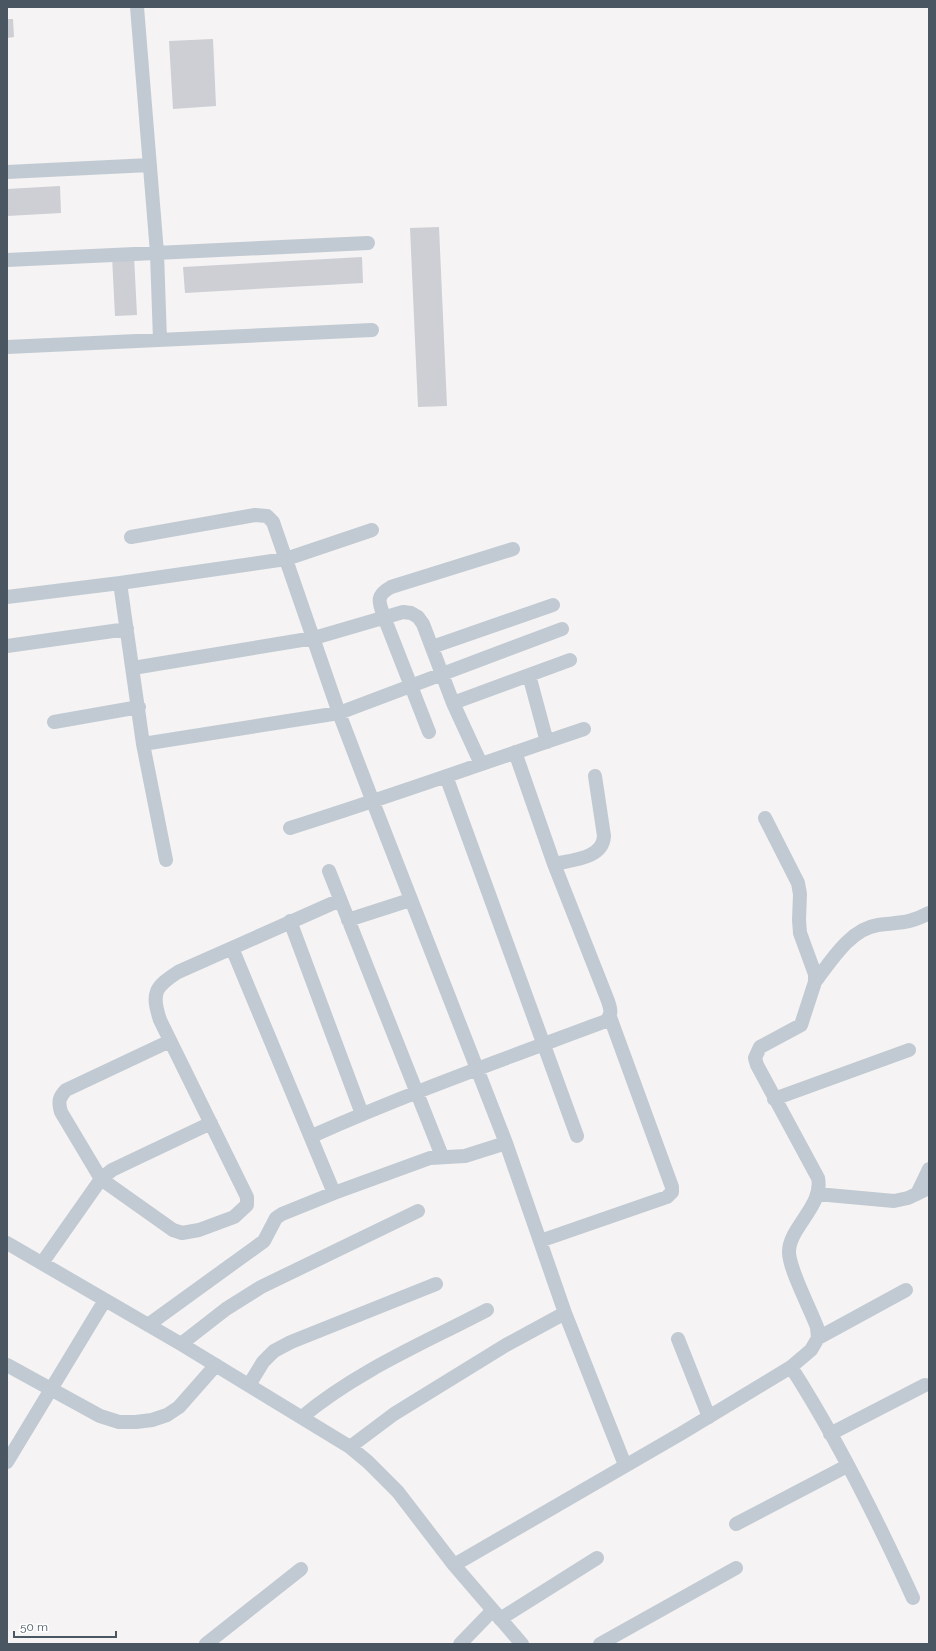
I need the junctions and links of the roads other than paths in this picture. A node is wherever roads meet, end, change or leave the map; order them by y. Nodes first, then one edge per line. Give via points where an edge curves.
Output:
1 (137, 7) edge
2 (150, 165) junction
3 (7, 172) edge
4 (368, 243) dead end
5 (157, 253) junction
6 (7, 260) edge
7 (372, 330) dead end
8 (160, 340) junction
9 (7, 347) edge
10 (372, 530) dead end
11 (131, 537) dead end
12 (513, 550) dead end
13 (286, 559) junction
14 (120, 583) junction
15 (7, 597) edge
16 (552, 605) dead end
17 (384, 617) junction
18 (562, 629) dead end
19 (127, 630) junction
20 (314, 638) junction
21 (7, 646) edge
22 (432, 647) junction
23 (570, 660) dead end
24 (133, 668) junction
25 (442, 673) junction
26 (529, 675) junction
27 (412, 686) junction
28 (453, 702) junction
29 (139, 707) junction
30 (339, 713) junction
31 (54, 722) dead end
32 (584, 729) dead end
33 (429, 732) dead end
34 (547, 742) junction
35 (143, 744) junction
36 (515, 752) junction
37 (481, 764) junction
38 (446, 776) junction
39 (595, 776) dead end
40 (373, 802) junction
41 (765, 818) dead end
42 (290, 828) dead end
43 (166, 860) dead end
44 (554, 864) junction
45 (329, 871) dead end
46 (340, 900) junction
47 (410, 900) junction
48 (929, 913) edge
49 (348, 920) junction
50 (290, 921) junction
51 (232, 948) junction
52 (815, 982) junction
53 (610, 1017) junction
54 (170, 1041) junction
55 (543, 1045) junction
56 (909, 1050) dead end
57 (476, 1069) junction
58 (416, 1092) junction
59 (774, 1099) junction
60 (362, 1114) junction
61 (211, 1123) junction
62 (312, 1136) junction
63 (577, 1136) dead end
64 (506, 1143) junction
65 (442, 1156) junction
66 (929, 1169) edge
67 (101, 1179) junction
68 (923, 1191) edge
69 (334, 1193) junction
70 (817, 1194) junction
71 (418, 1211) dead end
72 (540, 1241) junction
73 (7, 1243) edge
74 (42, 1263) junction
75 (436, 1284) dead end
76 (906, 1290) dead end
77 (105, 1300) junction
78 (487, 1310) dead end
79 (565, 1314) junction
80 (148, 1324) junction
81 (818, 1338) junction
82 (678, 1339) dead end
83 (181, 1344) junction
84 (7, 1365) edge
85 (216, 1365) junction
86 (791, 1367) junction
87 (248, 1384) junction
88 (925, 1386) dead end
89 (52, 1390) junction
90 (302, 1417) junction
91 (709, 1417) junction
92 (830, 1434) junction
93 (350, 1447) junction
94 (7, 1462) edge
95 (625, 1466) junction
96 (848, 1466) junction
97 (736, 1524) dead end
98 (597, 1558) dead end
99 (454, 1565) junction
100 (736, 1568) dead end
101 (301, 1570) dead end
102 (913, 1598) dead end
103 (496, 1615) junction
104 (206, 1644) edge
105 (460, 1644) edge
106 (522, 1644) edge
107 (600, 1644) edge

1 - 2 street
2 - 3 street
2 - 5 street
4 - 5 street
5 - 6 street
5 - 8 street
7 - 8 street
8 - 9 street
10 - 13 street
11 - 13 street via 255,515 267,516 273,522
12 - 17 street via 390,587 380,597 379,603
13 - 14 street
13 - 20 street
14 - 15 street
14 - 19 street
16 - 22 street
17 - 20 street
17 - 22 street via 403,612 418,617
17 - 27 street
18 - 25 street
19 - 21 street
19 - 24 street
20 - 24 street
20 - 30 street
22 - 25 street
23 - 26 street
24 - 29 street
25 - 27 street
25 - 28 street
26 - 28 street
26 - 34 street
27 - 30 street
27 - 33 street
28 - 37 street
29 - 31 street
29 - 35 street
30 - 35 street
30 - 40 street
32 - 34 street
34 - 36 street
35 - 43 street
36 - 37 street
36 - 44 street
37 - 38 street
38 - 40 street
38 - 55 street
39 - 44 street via 604,844 590,855
40 - 42 street
40 - 47 street
41 - 52 street via 798,883 800,933 815,974
44 - 53 street via 608,1002
45 - 46 street
46 - 49 street
46 - 50 street
47 - 49 street
47 - 57 street
48 - 52 street via 917,920 878,925 860,931 838,952
49 - 58 street
50 - 51 street
50 - 60 street
51 - 54 street via 178,972 164,981 156,991 154,1003
51 - 62 street
52 - 59 street via 801,1025 757,1051 756,1065
53 - 55 street via 606,1021
53 - 72 street via 672,1186 672,1192 667,1197
54 - 61 street
54 - 67 street via 66,1090 60,1096 58,1104 61,1112
55 - 57 street
55 - 63 street
56 - 59 street
57 - 58 street
57 - 64 street
58 - 60 street
58 - 65 street
59 - 70 street via 818,1178
60 - 62 street
61 - 67 street via 112,1170
61 - 67 street via 247,1197 247,1205 234,1217 191,1233 182,1233 165,1226
62 - 69 street
64 - 65 street via 465,1156
64 - 72 street
65 - 69 street via 425,1159
66 - 68 street
67 - 74 street
68 - 70 street via 894,1201
69 - 80 street via 276,1218 264,1241
70 - 81 street via 790,1243 789,1252 791,1264 817,1327
71 - 83 street via 261,1287 226,1309
72 - 79 street
73 - 74 street
74 - 77 street
75 - 87 street via 291,1342 263,1362
76 - 81 street
77 - 80 street
77 - 89 street
78 - 90 street via 357,1378 325,1398
79 - 93 street via 506,1345 394,1414
79 - 95 street
80 - 83 street
81 - 86 street via 811,1350
82 - 91 street
83 - 85 street
84 - 89 street
85 - 87 street
85 - 89 street via 179,1407 167,1415 152,1420 119,1422 100,1416
86 - 91 street
86 - 92 street via 814,1402
87 - 90 street
88 - 92 street
89 - 94 street
90 - 93 street
91 - 95 street
92 - 96 street
93 - 99 street via 398,1492
95 - 99 street
96 - 97 street
96 - 102 street
98 - 103 street
99 - 103 street
100 - 107 street
101 - 104 street
103 - 105 street
103 - 106 street

